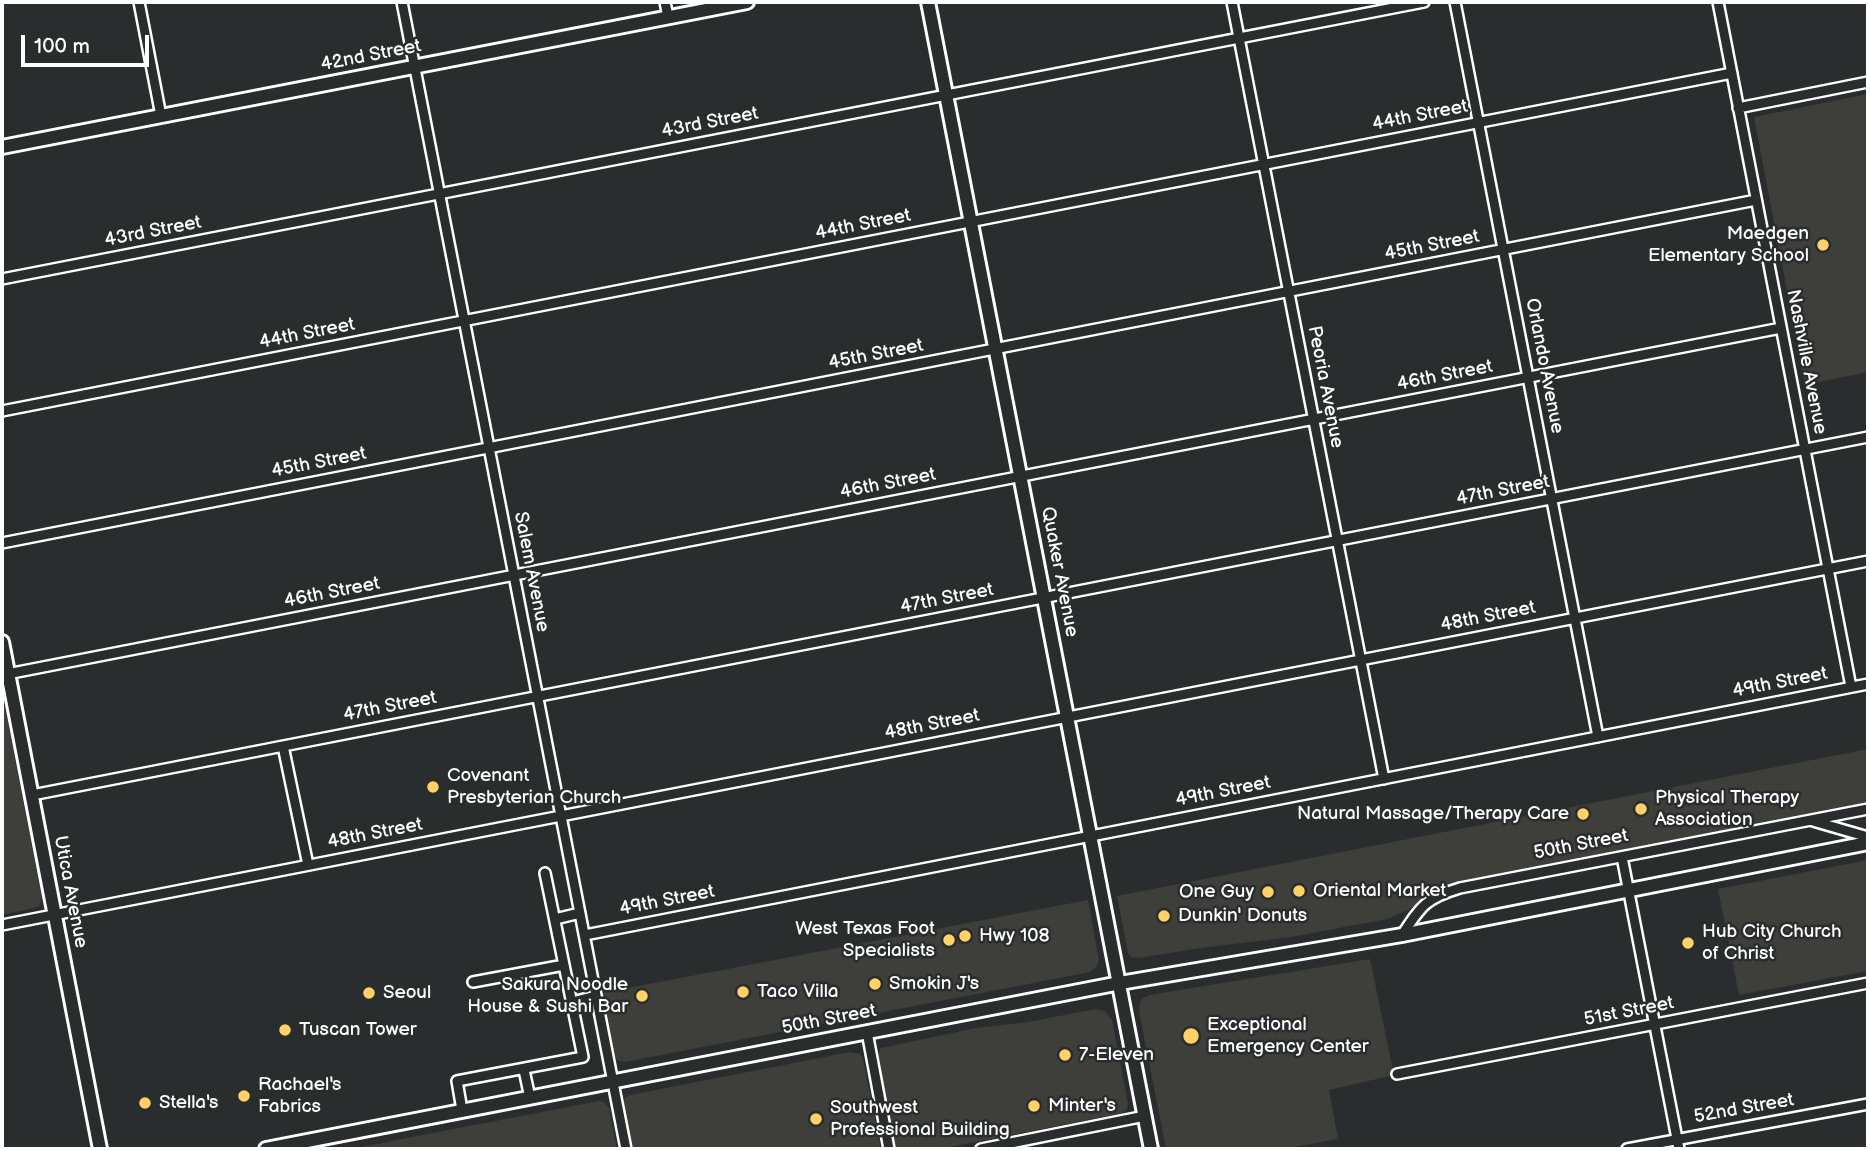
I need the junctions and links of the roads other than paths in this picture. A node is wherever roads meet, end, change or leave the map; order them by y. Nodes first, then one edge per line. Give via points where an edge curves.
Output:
1 (139, 2) edge
2 (402, 2) edge
3 (665, 2) edge
4 (747, 2) edge
5 (928, 2) edge
6 (1232, 2) edge
7 (1424, 2) edge
8 (1455, 2) edge
9 (1718, 2) edge
10 (668, 17) junction
11 (1239, 38) junction
12 (415, 66) junction
13 (1732, 73) junction
14 (1868, 82) edge
15 (946, 95) junction
16 (1738, 108) junction
17 (161, 116) junction
18 (1479, 123) junction
19 (2, 147) edge
20 (1265, 165) junction
21 (439, 194) junction
22 (1756, 200) junction
23 (971, 222) junction
24 (1503, 249) junction
25 (2, 279) edge
26 (1289, 292) junction
27 (464, 321) junction
28 (1781, 328) junction
29 (996, 349) junction
30 (1528, 377) junction
31 (2, 411) edge
32 (1313, 419) junction
33 (1868, 437) edge
34 (489, 448) junction
35 (1805, 449) junction
36 (1020, 476) junction
37 (1552, 499) junction
38 (1337, 541) junction
39 (2, 543) edge
40 (1868, 561) edge
41 (1828, 568) junction
42 (514, 575) junction
43 (1044, 598) junction
44 (1576, 618) junction
45 (2, 642) edge
46 (1360, 660) junction
47 (5, 674) edge
48 (1868, 684) edge
49 (1851, 687) junction
50 (538, 696) junction
51 (1068, 717) junction
52 (1598, 737) junction
53 (283, 746) junction
54 (1384, 779) junction
55 (32, 794) junction
56 (1868, 809) edge
57 (561, 816) junction
58 (1811, 820) junction
59 (1091, 836) junction
60 (1868, 837) edge
61 (1868, 843) edge
62 (1622, 857) junction
63 (307, 865) junction
64 (545, 873) dead end
65 (1628, 890) junction
66 (55, 914) junction
67 (580, 914) junction
68 (555, 919) junction
69 (2, 925) edge
70 (585, 935) junction
71 (1402, 935) junction
72 (564, 965) junction
73 (473, 982) dead end
74 (1120, 983) junction
75 (1868, 984) edge
76 (596, 996) junction
77 (572, 1002) junction
78 (1655, 1025) junction
79 (867, 1032) junction
80 (524, 1070) junction
81 (1396, 1074) dead end
82 (613, 1082) junction
83 (530, 1098) junction
84 (1868, 1104) edge
85 (462, 1110) junction
86 (1145, 1116) junction
87 (1678, 1144) edge
88 (100, 1149) edge
89 (266, 1149) edge
90 (626, 1149) edge
91 (889, 1149) edge
92 (981, 1149) edge
93 (1151, 1149) edge
94 (1627, 1149) edge

1 - 17 street
2 - 12 street, Salem Avenue
3 - 10 street
4 - 10 main road, 42nd Street
5 - 15 main road, Quaker Avenue
6 - 11 street, Peoria Avenue
7 - 11 street, 43rd Street
8 - 18 street, Orlando Avenue
9 - 13 street, Nashville Avenue
10 - 12 main road, 42nd Street
11 - 15 street, 43rd Street
11 - 20 street, Peoria Avenue
12 - 17 main road, 42nd Street
12 - 21 street, Salem Avenue
13 - 16 street, Nashville Avenue
13 - 18 street, 44th Street
14 - 16 street
15 - 21 street, 43rd Street
15 - 23 main road, Quaker Avenue
16 - 22 street, Nashville Avenue
17 - 19 main road, 42nd Street
18 - 20 street, 44th Street
18 - 24 street, Orlando Avenue
20 - 23 street, 44th Street
20 - 26 street, Peoria Avenue
21 - 25 street, 43rd Street
21 - 27 street, Salem Avenue
22 - 24 street, 45th Street
22 - 28 street, Nashville Avenue
23 - 27 street, 44th Street
23 - 29 main road, Quaker Avenue
24 - 26 street, 45th Street
24 - 30 street, Orlando Avenue
26 - 29 street, 45th Street
26 - 32 street, Peoria Avenue
27 - 31 street, 44th Street
27 - 34 street, Salem Avenue
28 - 30 street, 46th Street
28 - 35 street, Nashville Avenue
29 - 34 street, 45th Street
29 - 36 main road, Quaker Avenue
30 - 32 street, 46th Street
30 - 37 street, Orlando Avenue
32 - 36 street, 46th Street
32 - 38 street, Peoria Avenue
33 - 35 street, 47th Street
34 - 39 street, 45th Street
34 - 42 street, Salem Avenue
35 - 37 street, 47th Street
35 - 41 street, Nashville Avenue
36 - 42 street, 46th Street
36 - 43 main road, Quaker Avenue
37 - 38 street, 47th Street
37 - 44 street, Orlando Avenue
38 - 43 street, 47th Street
38 - 46 street, Peoria Avenue
40 - 41 street, 48th Street
41 - 44 street, 48th Street
41 - 49 street, Nashville Avenue
42 - 47 street, 46th Street
42 - 50 street, Salem Avenue
43 - 50 street, 47th Street
43 - 51 main road, Quaker Avenue
44 - 46 street, 48th Street
44 - 52 street, Orlando Avenue
45 - 47 main road, Utica Avenue
46 - 51 street, 48th Street
46 - 54 street, Peoria Avenue
47 - 55 main road, Utica Avenue
48 - 49 street, 49th Street
49 - 52 street, 49th Street
50 - 53 street, 47th Street
50 - 57 street, Salem Avenue
51 - 57 street, 48th Street
51 - 59 main road, Quaker Avenue
52 - 54 street, 49th Street
53 - 55 street, 47th Street
53 - 63 street
54 - 59 street, 49th Street
55 - 66 main road, Utica Avenue
56 - 58 street, 50th Street
57 - 63 street, 48th Street
57 - 67 street, Salem Avenue
58 - 60 street
58 - 62 street, 50th Street
59 - 70 street, 49th Street
59 - 74 main road, Quaker Avenue
61 - 65 main road, 50th Street
62 - 65 street
62 - 71 street, 50th Street via 1440,894 1419,909
63 - 66 street, 48th Street
64 - 68 street
65 - 71 main road, 50th Street
65 - 78 street
66 - 69 street, 48th Street
66 - 88 main road, Utica Avenue
67 - 68 street
67 - 70 street, Salem Avenue
68 - 72 street
70 - 76 street, Salem Avenue
71 - 74 main road, 50th Street
72 - 73 street
72 - 77 street
74 - 79 main road, 50th Street
74 - 86 main road, Quaker Avenue
75 - 78 street, 51st Street
76 - 77 street
76 - 82 street, Salem Avenue
77 - 80 street via 583,1058
78 - 81 street, 51st Street
78 - 87 street
79 - 82 main road, 50th Street
79 - 91 street
80 - 83 street
80 - 85 street via 457,1081
82 - 83 main road, 50th Street
82 - 90 street, Salem Avenue
83 - 85 main road, 50th Street
84 - 87 street, 52nd Street
85 - 89 main road, 50th Street
86 - 92 street
86 - 93 main road, Quaker Avenue
87 - 94 street, 52nd Street

